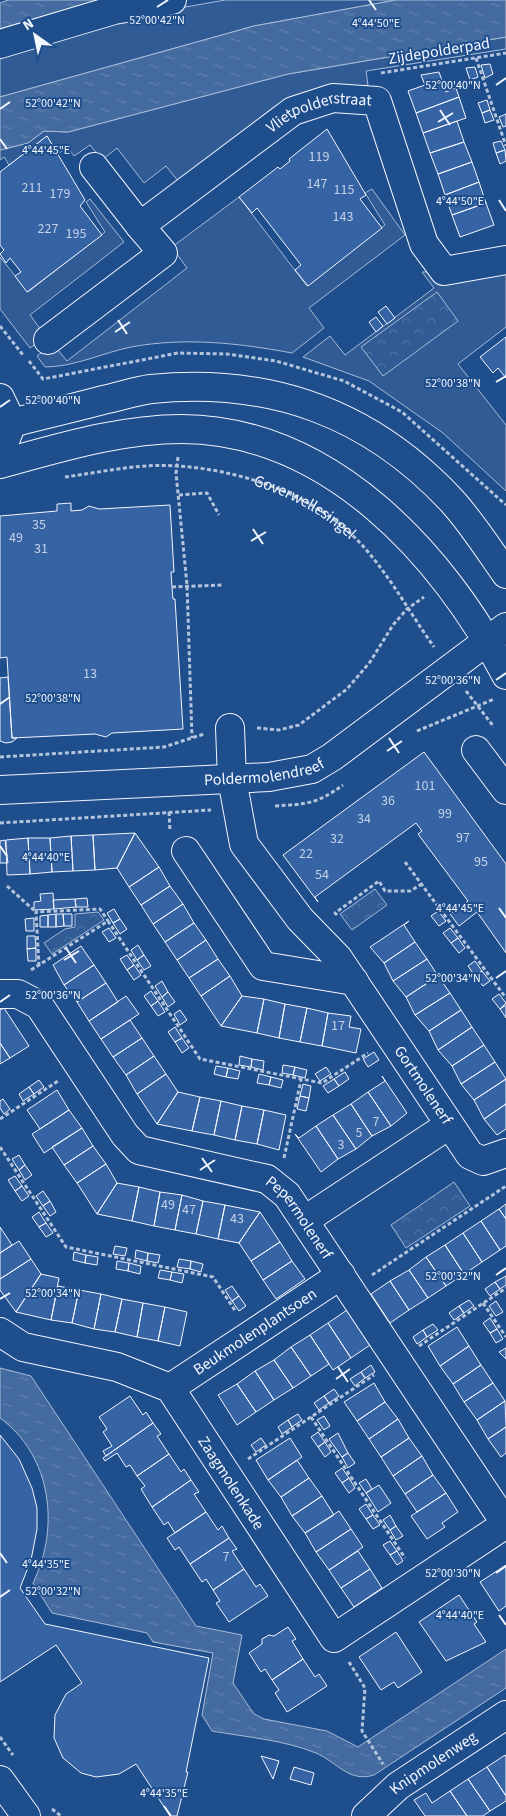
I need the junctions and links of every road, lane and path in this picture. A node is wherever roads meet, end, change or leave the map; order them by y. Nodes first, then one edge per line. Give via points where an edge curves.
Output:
1 (172, 0) edge
2 (0, 44) edge
3 (506, 53) edge
4 (476, 58) junction
5 (377, 101) junction
6 (506, 146) edge
7 (94, 166) dead end
8 (140, 226) junction
9 (506, 260) edge
10 (0, 326) edge
11 (48, 340) dead end
12 (26, 357) dead end
13 (0, 398) edge
14 (6, 425) edge
15 (0, 454) edge
16 (0, 464) edge
17 (177, 466) junction
18 (64, 477) dead end
19 (178, 495) junction
20 (219, 515) dead end
21 (506, 574) edge
22 (187, 585) junction
23 (222, 585) dead end
24 (172, 587) dead end
25 (497, 634) edge
26 (450, 669) junction
27 (506, 675) edge
28 (230, 728) dead end
29 (499, 734) dead end
30 (192, 738) dead end
31 (476, 750) dead end
32 (232, 779) junction
33 (0, 787) edge
34 (506, 790) edge
35 (186, 851) dead end
36 (405, 862) dead end
37 (422, 884) junction
38 (6, 886) dead end
39 (36, 912) junction
40 (108, 921) junction
41 (340, 921) dead end
42 (39, 966) junction
43 (354, 981) junction
44 (9, 994) edge
45 (506, 998) edge
46 (391, 1038) junction
47 (80, 1067) junction
48 (301, 1080) junction
49 (0, 1120) edge
50 (449, 1124) junction
51 (0, 1147) edge
52 (506, 1153) edge
53 (275, 1184) junction
54 (506, 1186) edge
55 (305, 1220) junction
56 (346, 1282) junction
57 (506, 1288) edge
58 (483, 1303) junction
59 (0, 1332) edge
60 (251, 1334) junction
61 (506, 1337) edge
62 (398, 1360) junction
63 (170, 1388) junction
64 (311, 1417) junction
65 (225, 1474) junction
66 (506, 1524) edge
67 (420, 1581) junction
68 (334, 1638) junction
69 (506, 1715) edge
70 (388, 1771) dead end
71 (0, 1780) edge
72 (26, 1816) edge
73 (366, 1816) edge

1 - 2 street via 114,10
3 - 4 path, Zijdepolderpad
4 - 5 path, Zijdepolderpad via 374,74
4 - 6 path
5 - 8 street, Vlietpolderstraat via 333,98 293,111
5 - 9 street, Vlietpolderstraat via 424,244 444,271
7 - 8 street
8 - 11 street via 162,253
10 - 12 path
13 - 14 street
14 - 15 street
14 - 21 street via 149,390 203,386 245,388 286,398 337,415 390,445 452,502
16 - 25 street via 131,432 159,430 217,431 292,452 355,489 396,524
17 - 18 path, Goverwellesingel via 142,466
17 - 19 path
17 - 26 path, Goverwellesingel via 223,472 267,485 311,505 348,531 372,558
19 - 20 path via 206,493
19 - 22 path
22 - 23 path
22 - 24 path
22 - 30 path
25 - 26 street, Poldermolendreef
25 - 27 street
26 - 29 path, Goverwellesingel
26 - 32 street, Poldermolendreef via 312,769 269,777
28 - 32 street, Gortmolenerf
31 - 34 street
32 - 33 street, Poldermolendreef
32 - 43 street, Gortmolenerf via 244,844 300,919 338,958
35 - 43 street via 263,966
36 - 37 path
37 - 41 path via 410,892 385,891 379,881 335,913
37 - 45 path
38 - 39 path
39 - 40 path via 100,909
39 - 42 path
40 - 42 path
40 - 48 path via 200,1059
42 - 44 path via 28,972
43 - 46 street, Gortmolenerf
44 - 47 street, Pepermolenerf via 38,1005
46 - 48 path via 322,1083
46 - 50 street, Gortmolenerf
47 - 49 path
47 - 53 street, Pepermolenerf via 125,1135 139,1150 267,1179
48 - 53 path via 280,1176
50 - 52 street, Gortmolenerf via 470,1154 483,1161
50 - 55 street
51 - 60 path via 66,1248 213,1277
53 - 55 street, Pepermolenerf
54 - 56 path
55 - 56 street, Pepermolenerf
56 - 60 street, Beukmolenplantsoen
56 - 62 street, Pepermolenerf
57 - 58 path
58 - 61 path
58 - 62 path
59 - 63 street via 23,1347 117,1367
60 - 63 street, Beukmolenplantsoen
62 - 64 path
62 - 66 street, Pepermolenerf
63 - 65 street, Zaagmolenkade
64 - 65 path
64 - 67 path
65 - 68 street, Zaagmolenkade
66 - 67 street
67 - 68 street
68 - 70 path via 365,1688 362,1731
69 - 73 street, Knipmolenweg via 398,1786
71 - 72 street

